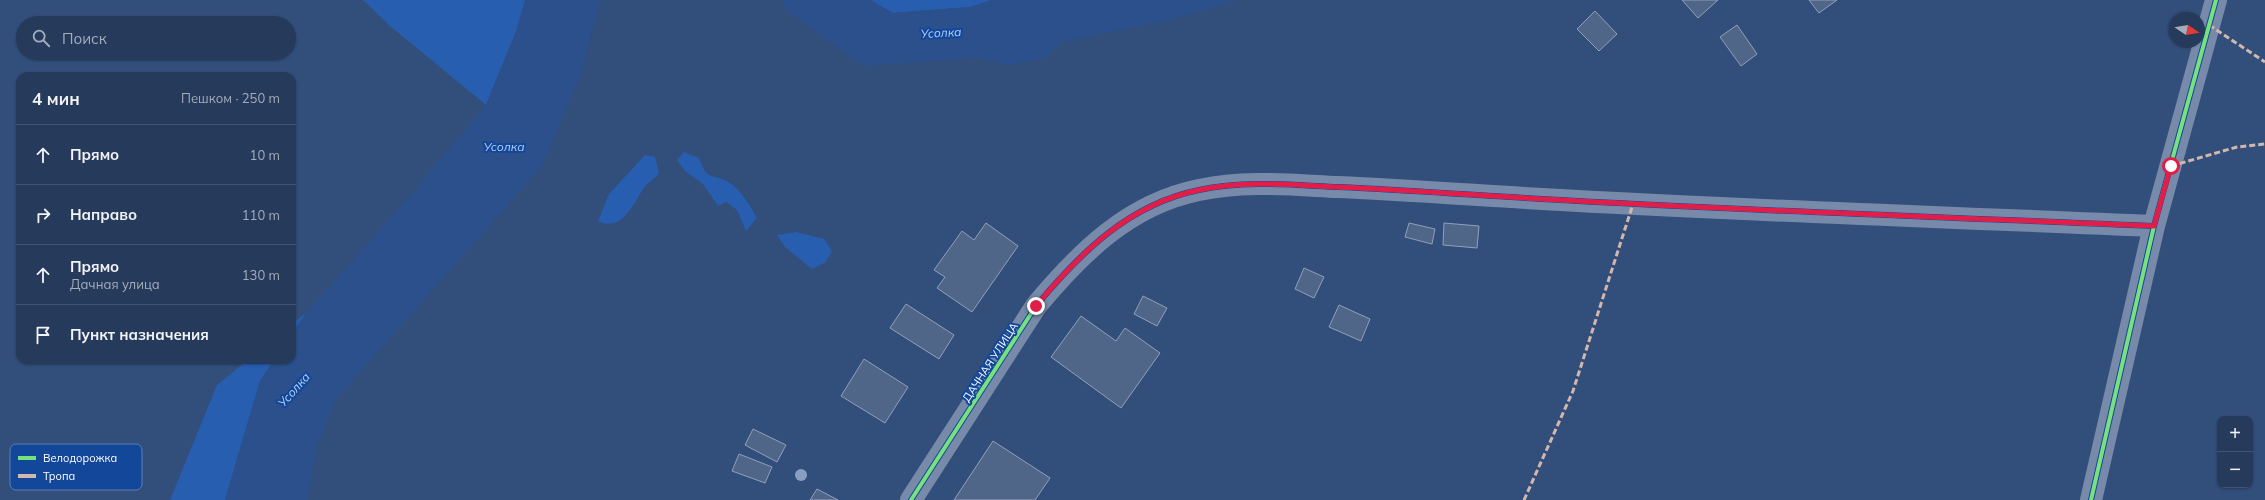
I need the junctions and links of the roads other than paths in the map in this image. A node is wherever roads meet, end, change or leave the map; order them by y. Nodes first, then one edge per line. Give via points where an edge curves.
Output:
1 (2216, 0) edge
2 (2154, 226) junction
3 (911, 500) edge
4 (2091, 500) edge

1 - 2 street
2 - 3 street, ДАЧНАЯ УЛИЦА via 1633,204 1268,185 1228,185 1198,190 1171,197 1141,210 1115,226 1055,283 1036,306
2 - 4 street

